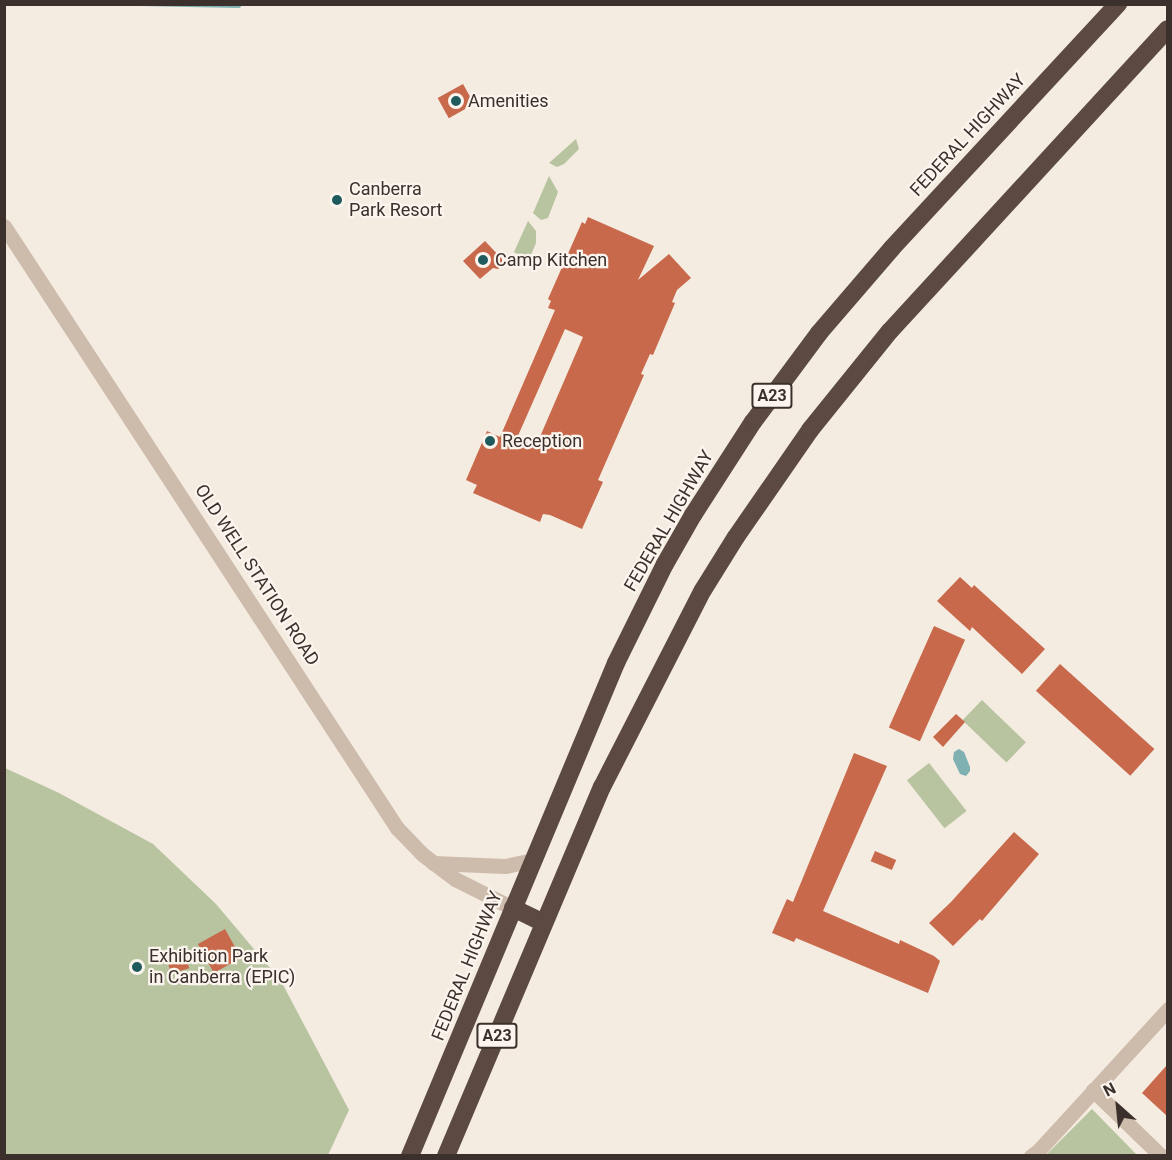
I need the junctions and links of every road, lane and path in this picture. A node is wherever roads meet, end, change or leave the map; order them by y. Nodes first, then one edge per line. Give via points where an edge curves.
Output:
1 (1118, 4) edge
2 (1167, 29) edge
3 (4, 226) edge
4 (533, 860) junction
5 (433, 863) junction
6 (513, 908) junction
7 (544, 923) junction
8 (1167, 1009) edge
9 (1093, 1090) junction
10 (410, 1155) edge
11 (446, 1155) edge
12 (1031, 1155) edge
13 (1161, 1155) edge

1 - 4 highway, FEDERAL HIGHWAY / A23 via 856,289 753,422 693,515 640,613
2 - 7 highway, A23 via 890,331 772,482 703,590 643,706 602,787
3 - 5 street, OLD WELL STATION ROAD via 397,828
4 - 5 street via 505,866
4 - 6 highway, FEDERAL HIGHWAY / A23
5 - 6 street, OLD WELL STATION ROAD
6 - 7 highway
6 - 10 highway, FEDERAL HIGHWAY / A23
7 - 11 highway, A23
8 - 9 street
9 - 12 street
9 - 13 street

